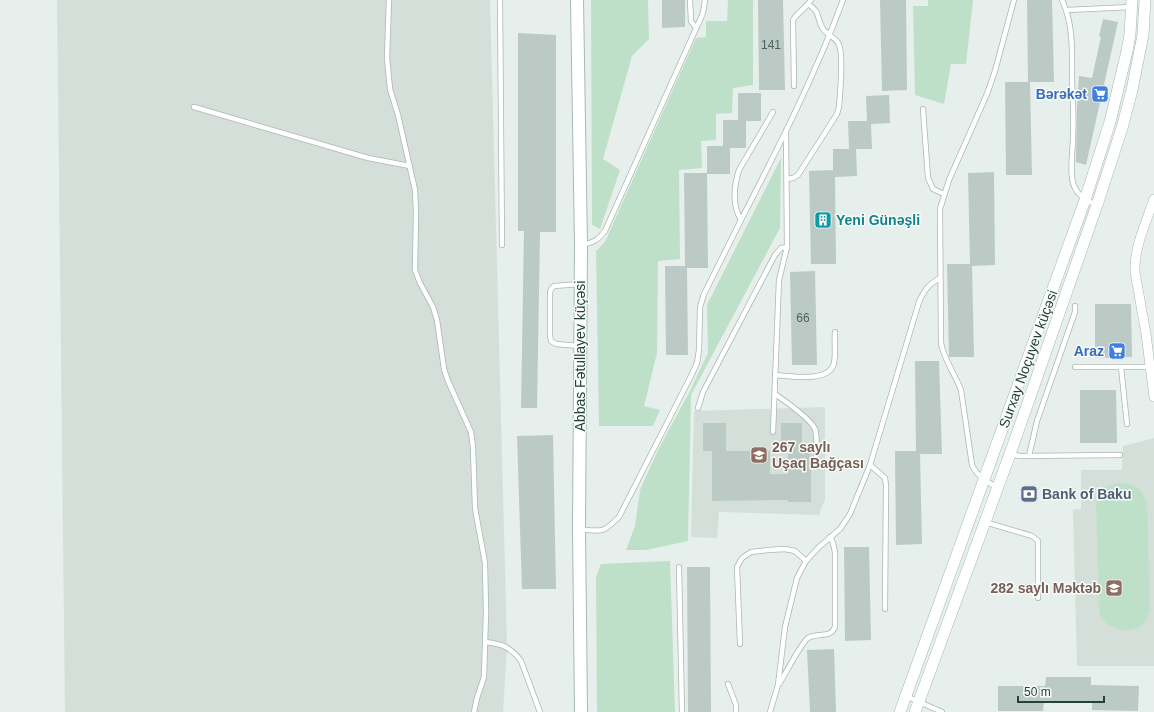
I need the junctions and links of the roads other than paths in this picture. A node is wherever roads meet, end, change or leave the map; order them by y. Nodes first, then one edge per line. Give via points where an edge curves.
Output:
1 (389, 0) edge
2 (500, 0) edge
3 (577, 0) edge
4 (690, 0) edge
5 (705, 0) edge
6 (843, 0) edge
7 (1014, 0) edge
8 (1062, 0) edge
9 (1145, 0) edge
10 (810, 2) edge
11 (1132, 4) edge
12 (1067, 10) junction
13 (696, 28) junction
14 (830, 36) junction
15 (794, 86) dead end
16 (194, 107) dead end
17 (923, 109) dead end
18 (773, 112) dead end
19 (786, 131) junction
20 (410, 166) junction
21 (787, 179) junction
22 (944, 194) junction
23 (1154, 199) edge
24 (1085, 200) junction
25 (1097, 205) junction
26 (741, 220) junction
27 (502, 245) dead end
28 (580, 245) junction
29 (787, 246) junction
30 (940, 278) junction
31 (580, 284) junction
32 (1075, 306) dead end
33 (835, 332) dead end
34 (580, 346) junction
35 (1075, 367) dead end
36 (1122, 367) junction
37 (1150, 367) junction
38 (775, 375) junction
39 (775, 394) junction
40 (1154, 397) edge
41 (698, 408) dead end
42 (1128, 424) dead end
43 (773, 432) dead end
44 (1010, 454) junction
45 (1120, 455) dead end
46 (1029, 456) junction
47 (816, 460) dead end
48 (870, 465) junction
49 (985, 480) junction
50 (998, 488) junction
51 (986, 522) junction
52 (579, 529) junction
53 (830, 537) junction
54 (806, 561) junction
55 (679, 567) dead end
56 (1038, 598) dead end
57 (885, 609) dead end
58 (486, 642) junction
59 (740, 644) dead end
60 (728, 684) dead end
61 (778, 685) junction
62 (906, 696) junction
63 (917, 707) edge
64 (474, 712) edge
65 (540, 712) edge
66 (581, 712) edge
67 (682, 712) edge
68 (736, 712) edge
69 (770, 712) edge
70 (900, 712) edge
71 (942, 712) edge

1 - 20 lane via 386,58 390,89
2 - 27 lane
3 - 28 main road, Abbas Fətullayev küçəsi
4 - 13 lane via 691,21
5 - 13 lane via 703,13
6 - 14 lane
7 - 22 lane via 987,94
8 - 12 lane
9 - 25 street, Surxay Noçuyev küçəsi via 1143,35 1132,90
10 - 14 lane via 819,14 821,25
10 - 15 lane via 793,20
11 - 12 lane
11 - 24 street, Surxay Noçuyev küçəsi via 1127,51 1110,122
12 - 24 lane via 1072,59 1072,177 1076,190
13 - 28 lane via 605,231 598,240
14 - 19 lane
14 - 21 lane via 837,40 841,54 837,114 798,175
16 - 20 lane via 368,158
17 - 22 lane via 928,178 933,189
18 - 26 lane via 736,179 735,203
19 - 21 lane
19 - 26 lane
20 - 58 lane via 415,190 415,270 437,320 448,381 471,432 475,508 485,563
21 - 29 lane
22 - 30 lane via 940,208
23 - 37 street via 1134,263
24 - 25 lane
24 - 49 street, Surxay Noçuyev küçəsi
25 - 44 street, Surxay Noçuyev küçəsi
26 - 52 lane via 700,307 697,363 619,517 608,528 597,532
28 - 31 main road, Abbas Fətullayev küçəsi
29 - 38 lane via 779,280
29 - 41 lane via 781,248 776,255 703,392
30 - 48 lane via 930,284 919,302
30 - 49 lane via 943,354 961,390 972,465
31 - 34 main road, Abbas Fətullayev küçəsi
31 - 34 lane via 554,286 551,289 550,336 551,341 556,344
32 - 46 lane via 1034,431
33 - 38 lane via 834,363 825,374 816,377
34 - 52 main road, Abbas Fətullayev küçəsi
35 - 36 lane
36 - 37 lane
36 - 42 lane
37 - 40 street
38 - 39 lane
39 - 43 lane
39 - 47 lane via 811,422 816,437
44 - 46 lane
44 - 50 street, Surxay Noçuyev küçəsi
45 - 46 lane
48 - 53 lane via 850,514 840,529
48 - 57 lane via 885,478 886,485
49 - 50 lane
49 - 62 street, Surxay Noçuyev küçəsi
50 - 51 street, Surxay Noçuyev küçəsi
51 - 56 lane via 1032,536 1038,541
51 - 63 street, Surxay Noçuyev küçəsi
52 - 66 main road, Abbas Fətullayev küçəsi
53 - 54 lane
53 - 61 lane via 835,552 835,627 829,634 814,635 805,640
54 - 59 lane via 795,551 785,549 751,552 742,558 737,567
54 - 61 lane via 796,578 785,626
55 - 67 lane
58 - 64 lane via 484,677
58 - 65 lane via 507,646 516,654
60 - 68 lane
61 - 69 lane
62 - 63 lane
62 - 70 street, Surxay Noçuyev küçəsi
63 - 71 lane

